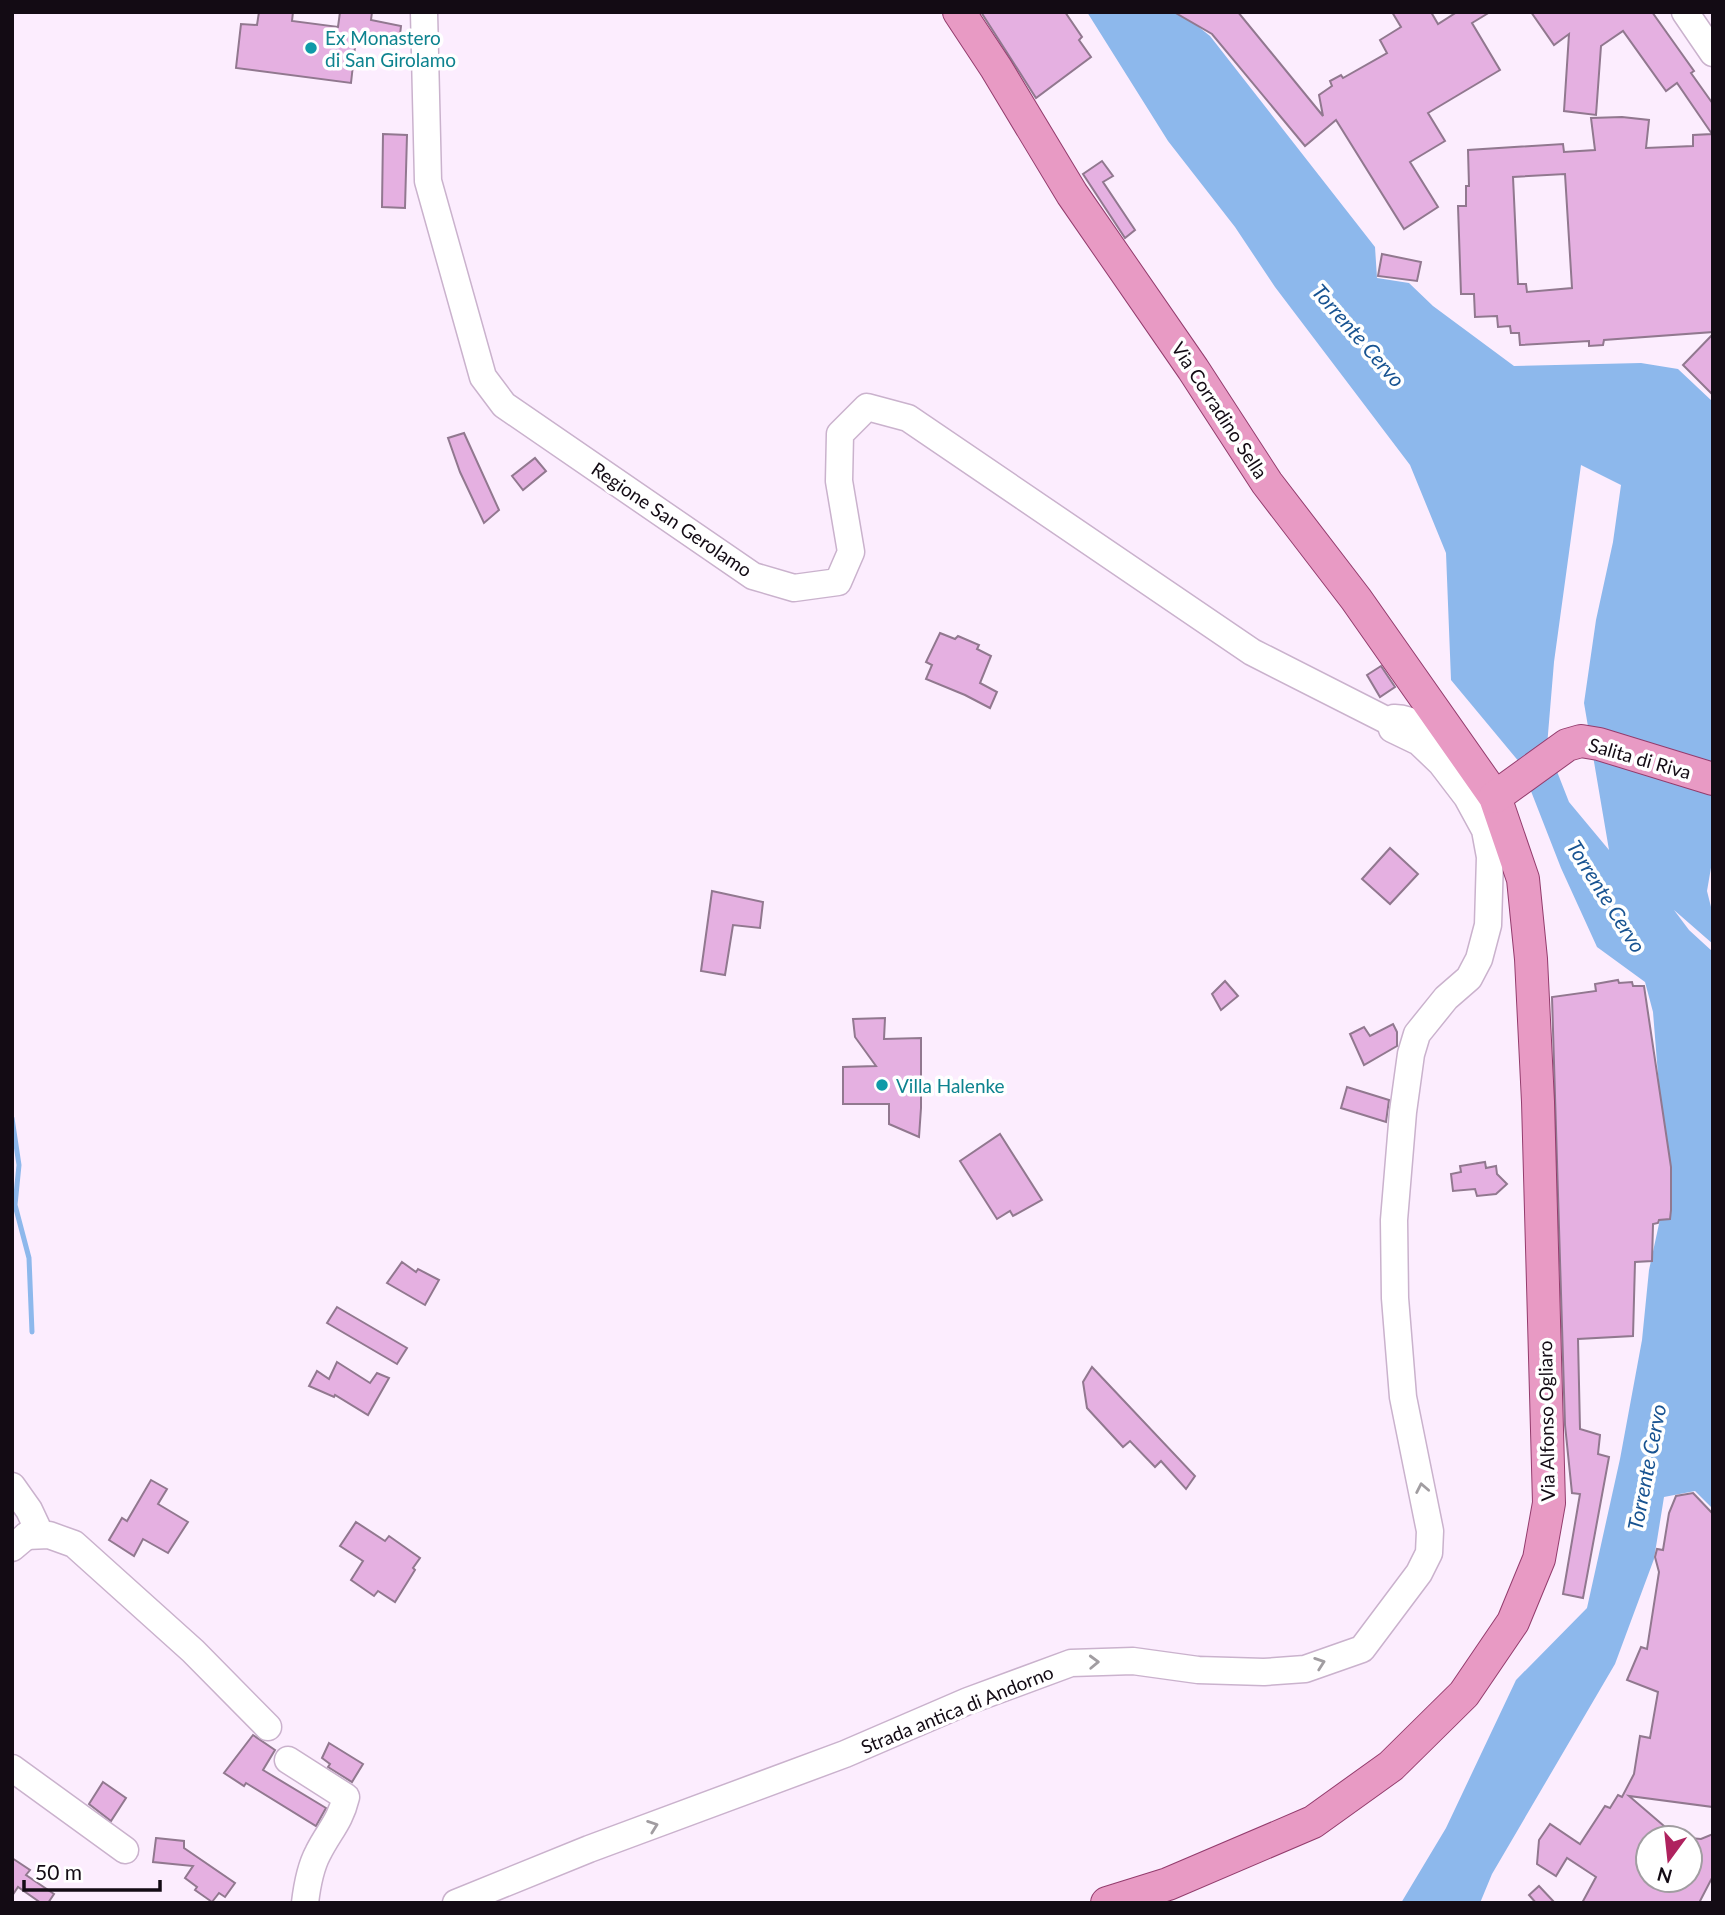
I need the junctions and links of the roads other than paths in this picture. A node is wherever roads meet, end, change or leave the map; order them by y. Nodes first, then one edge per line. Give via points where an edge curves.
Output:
1 (424, 12) edge
2 (959, 12) edge
3 (1685, 12) edge
4 (1713, 53) edge
5 (1395, 728) junction
6 (1713, 779) edge
7 (1495, 786) junction
8 (12, 1486) edge
9 (25, 1537) edge
10 (268, 1727) dead end
11 (288, 1760) dead end
12 (12, 1768) edge
13 (125, 1850) dead end
14 (305, 1903) edge
15 (456, 1903) edge
16 (1107, 1903) edge

1 - 5 street, Regione San Gerolamo via 428,181 483,377 504,405 753,576 794,587 838,582 851,552 839,481 839,434 867,407 908,418 1252,652
2 - 7 main road, Via Corradino Sella via 1072,194 1268,483
3 - 4 street
5 - 7 street via 1394,718 1415,724
15 -> 5 street, Strada antica di Andorno via 845,1755 968,1701 1071,1663 1133,1661 1198,1670 1264,1672 1305,1669 1362,1649 1429,1553 1430,1531 1403,1398 1395,1298 1394,1220 1411,1054 1417,1034 1469,978 1488,925 1490,857 1485,830 1441,763
6 - 7 main road, Salita di Riva via 1581,741
7 - 16 main road, Via Alfonso Ogliaro via 1523,879 1531,958 1549,1503 1539,1559 1513,1622 1464,1694 1391,1766 1313,1822 1168,1884
8 - 9 street via 29,1510
9 - 10 street via 49,1535 74,1544 193,1651
11 - 14 street via 346,1797 342,1816 318,1854
12 - 13 street

